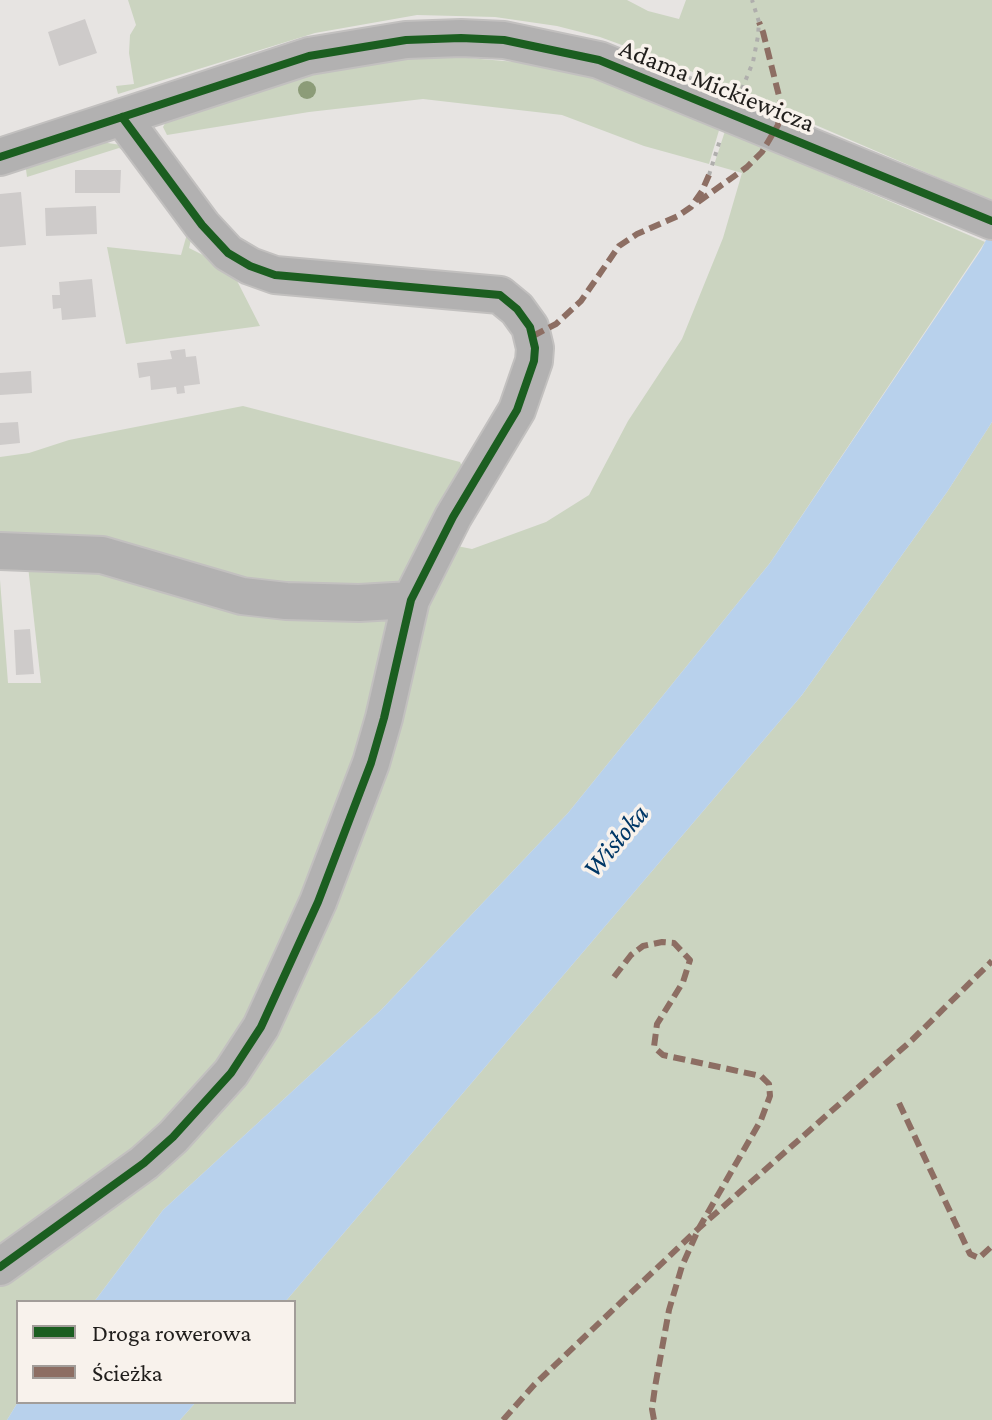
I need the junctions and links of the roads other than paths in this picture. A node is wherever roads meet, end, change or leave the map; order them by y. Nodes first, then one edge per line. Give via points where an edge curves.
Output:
1 (122, 117) junction
2 (0, 157) edge
3 (992, 221) edge
4 (0, 551) edge
5 (411, 600) junction
6 (0, 1267) edge

1 - 2 street, Adama Mickiewicza
1 - 3 street, Adama Mickiewicza via 309,56 443,38 519,42 599,60
1 - 5 street via 202,225 228,253 250,266 275,275 500,295 525,319 535,348 524,396
4 - 5 street via 102,555 242,596 315,602
5 - 6 street via 371,763 318,902 261,1027 231,1073 173,1137

